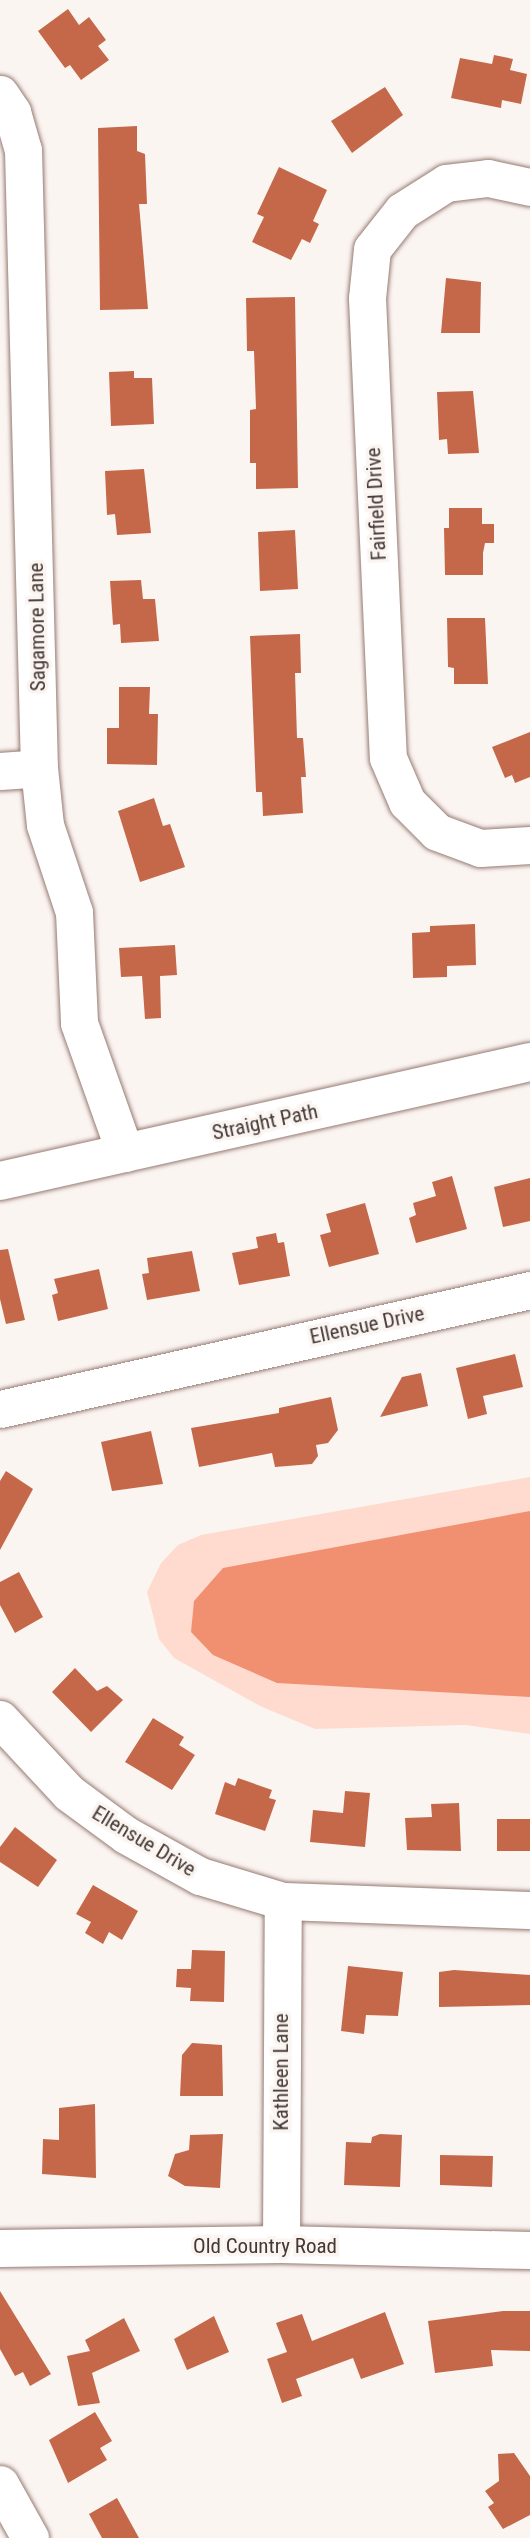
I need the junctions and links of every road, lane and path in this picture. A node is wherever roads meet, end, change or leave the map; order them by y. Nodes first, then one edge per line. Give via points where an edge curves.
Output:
1 (0, 94) edge
2 (530, 187) edge
3 (16, 372) edge
4 (39, 768) junction
5 (0, 771) edge
6 (530, 845) edge
7 (530, 1062) edge
8 (125, 1153) junction
9 (0, 1181) edge
10 (530, 1290) edge
11 (0, 1409) edge
12 (0, 1719) edge
13 (283, 1900) junction
14 (530, 1910) edge
15 (281, 2244) junction
16 (0, 2248) edge
17 (530, 2250) edge
18 (0, 2484) edge
19 (26, 2537) edge

1 - 3 street, Sagamore Lane via 12,112 23,150
2 - 6 street, Fairfield Drive via 488,178 446,183 402,211 372,249 367,298 388,758 407,802 437,832 480,848
3 - 4 street, Sagamore Lane
4 - 5 street
4 - 8 street, Sagamore Lane via 45,825 74,912 79,1023
7 - 8 main road, Straight Path
8 - 9 main road, Straight Path
10 - 11 street, Ellensue Drive
12 - 13 street, Ellensue Drive via 69,1793 126,1835 200,1876
13 - 14 street, Ellensue Drive
13 - 15 street, Kathleen Lane
15 - 16 street, Old Country Road
15 - 17 street, Old Country Road
18 - 19 street

